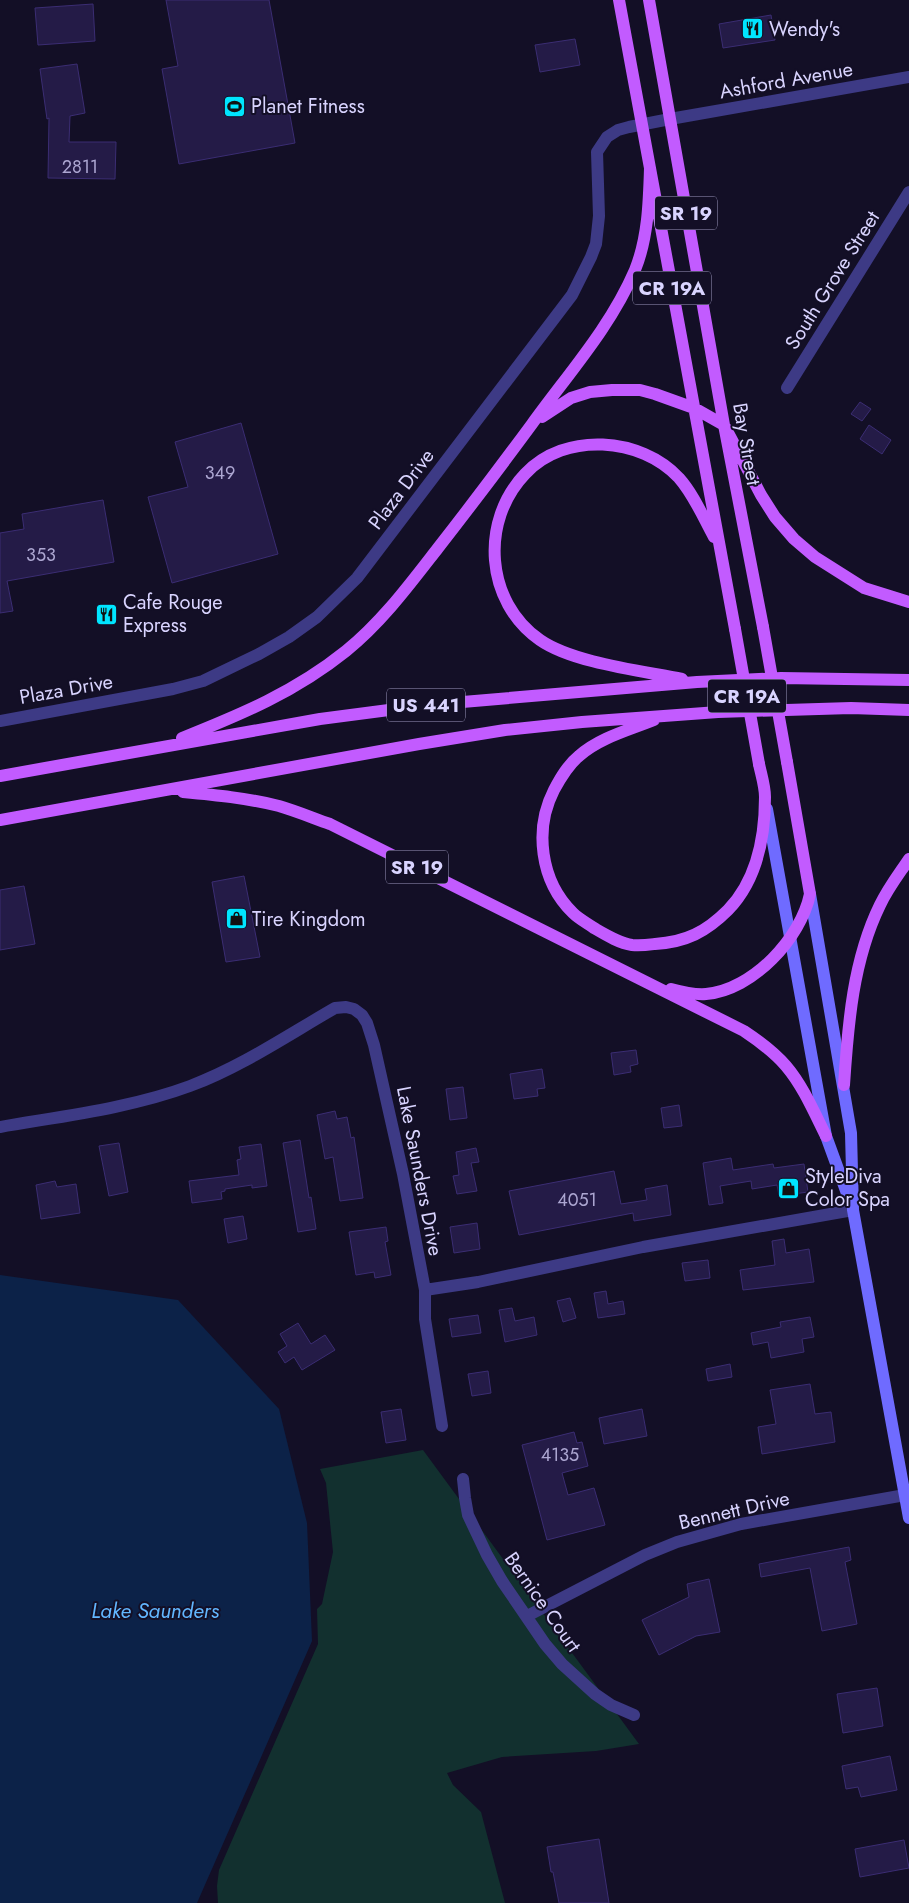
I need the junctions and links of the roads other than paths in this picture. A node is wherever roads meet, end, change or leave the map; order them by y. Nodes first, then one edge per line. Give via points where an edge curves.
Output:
1 (619, 0) edge
2 (649, 0) edge
3 (909, 77) edge
4 (670, 119) junction
5 (642, 124) junction
6 (650, 168) junction
7 (909, 192) edge
8 (787, 388) dead end
9 (694, 408) junction
10 (532, 424) junction
11 (724, 425) junction
12 (719, 547) junction
13 (909, 602) edge
14 (909, 680) edge
15 (697, 682) junction
16 (909, 710) edge
17 (665, 716) junction
18 (0, 721) edge
19 (157, 748) junction
20 (0, 776) edge
21 (165, 791) junction
22 (765, 796) junction
23 (0, 820) edge
24 (909, 859) edge
25 (810, 894) junction
26 (790, 938) junction
27 (654, 985) junction
28 (844, 1085) junction
29 (0, 1127) edge
30 (826, 1136) junction
31 (853, 1210) junction
32 (425, 1290) junction
33 (442, 1426) dead end
34 (463, 1479) dead end
35 (905, 1495) junction
36 (909, 1518) edge
37 (527, 1616) junction
38 (634, 1714) dead end

1 - 5 main road, SR 19
2 - 4 main road, Bay Street / SR 19
3 - 4 street, Ashford Avenue
4 - 5 street, Plaza Drive
4 - 11 main road, Bay Street / SR 19
5 - 6 main road, SR 19
5 - 18 street, Plaza Drive via 618,130 607,137 597,152 599,216 596,244 572,295 357,578 323,611 274,645 203,681
6 - 9 main road, CR 19A
6 - 10 main road, SR 19 via 649,204 642,247 623,297
7 - 8 street, South Grove Street
9 - 10 main road via 640,390 590,392 571,398
9 - 11 main road
9 - 12 main road, CR 19A
10 - 19 main road, SR 19 via 403,593 346,651 273,700
11 - 13 main road via 761,495 794,539 815,557 864,588
11 - 25 main road, Bay Street / SR 19, bridge
12 - 15 main road via 679,478 648,455 612,444 578,446 559,452 526,473 504,507 494,538 498,583 505,600 529,632 542,642 590,660
12 - 22 main road, CR 19A, bridge
14 - 15 main road, US 441 via 791,678
15 - 19 main road, US 441 via 427,705 320,719
16 - 17 main road, US 441 via 785,709
17 - 21 main road, US 441 via 505,730
17 - 22 main road via 585,751 570,766 551,796 543,824 543,856 559,894 580,919 604,934 633,945 672,943 697,934 716,921 746,888 755,867
19 - 20 main road, US 441
21 - 23 main road, US 441
21 - 27 main road, SR 19 via 263,802 330,824
22 - 26 main road, CR 19A
24 - 28 main road via 880,905 868,933 852,996
25 - 26 main road, SR 19 via 800,925
25 - 28 main road, CR 19A
26 - 27 main road, SR 19 via 756,974 725,990 688,993
26 - 30 main road, CR 19A
27 - 30 main road via 762,1043 786,1066
28 - 31 main road, CR 19A via 851,1133
29 - 32 street, Lake Saunders Drive via 84,1112 192,1085 335,1008 354,1009 362,1015 374,1044
30 - 31 main road, CR 19A
31 - 32 street
31 - 35 main road, CR 19A
32 - 33 street, Lake Saunders Drive via 425,1319
34 - 37 street, Bernice Court via 468,1516 502,1582
35 - 36 main road, CR 19A
35 - 37 street, Bennett Drive via 741,1524 677,1542 598,1578
37 - 38 street, Bernice Court via 557,1658 595,1694

